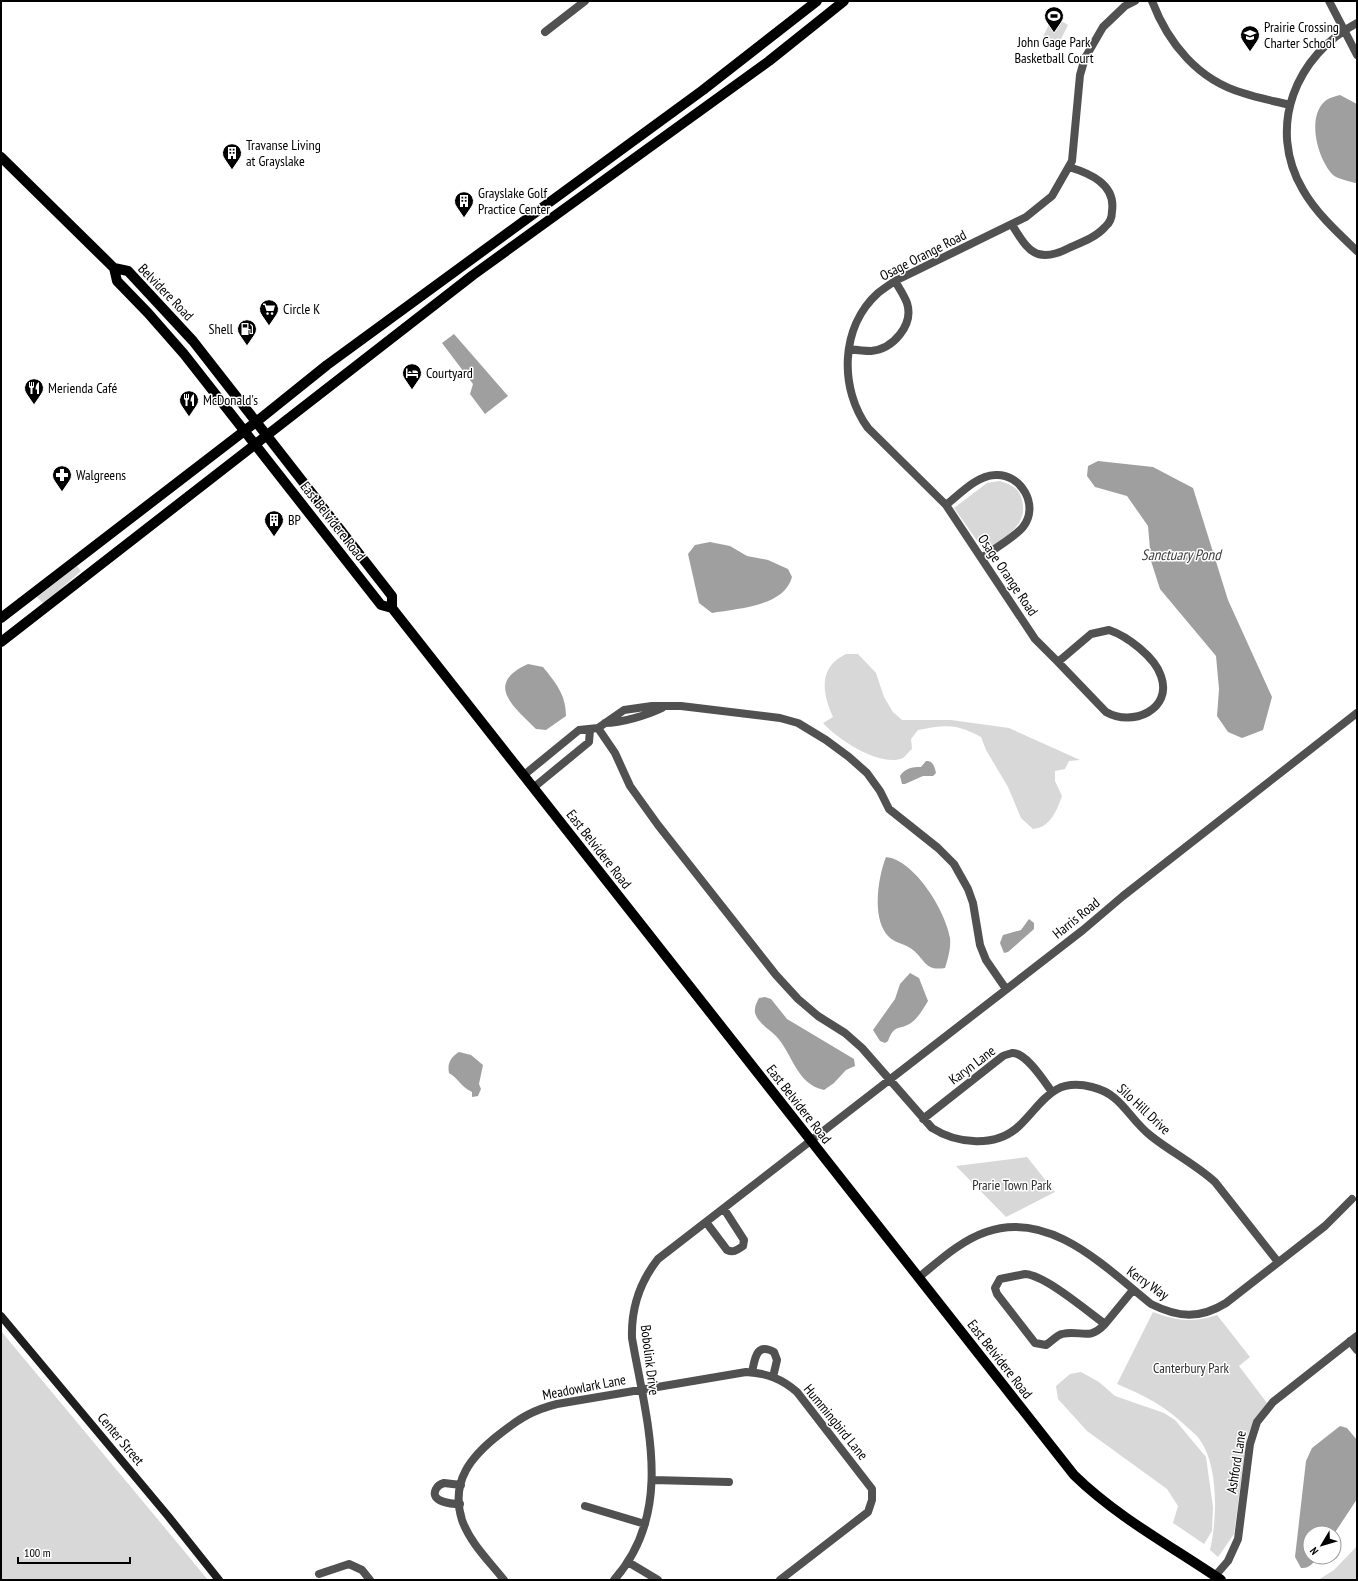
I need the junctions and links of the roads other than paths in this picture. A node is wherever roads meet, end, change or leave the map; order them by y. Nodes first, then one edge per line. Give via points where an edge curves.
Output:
1 (585, 1) edge
2 (818, 1) edge
3 (844, 1) edge
4 (1135, 1) edge
5 (1152, 1) edge
6 (1329, 1) edge
7 (1357, 23) edge
8 (1344, 30) junction
9 (545, 32) dead end
10 (1357, 55) edge
11 (1290, 105) junction
12 (1, 157) edge
13 (1069, 167) junction
14 (1012, 224) junction
15 (1357, 251) edge
16 (114, 268) junction
17 (895, 281) junction
18 (849, 349) junction
19 (256, 422) junction
20 (245, 430) junction
21 (267, 436) junction
22 (256, 445) junction
23 (946, 505) junction
24 (982, 558) junction
25 (392, 608) junction
26 (1, 618) edge
27 (1, 642) edge
28 (1058, 662) junction
29 (1357, 713) edge
30 (594, 729) junction
31 (524, 775) junction
32 (533, 788) junction
33 (1006, 989) junction
34 (891, 1079) junction
35 (1052, 1092) junction
36 (923, 1119) junction
37 (810, 1142) junction
38 (1352, 1199) dead end
39 (724, 1209) junction
40 (706, 1222) junction
41 (1278, 1262) junction
42 (918, 1278) junction
43 (1133, 1290) junction
44 (1, 1316) edge
45 (1104, 1324) junction
46 (1354, 1339) edge
47 (1357, 1350) edge
48 (752, 1372) junction
49 (774, 1377) junction
50 (641, 1390) junction
51 (653, 1480) junction
52 (728, 1482) dead end
53 (461, 1484) junction
54 (460, 1504) junction
55 (585, 1506) dead end
56 (645, 1524) junction
57 (628, 1562) junction
58 (319, 1574) dead end
59 (1218, 1578) edge
60 (219, 1580) edge
61 (370, 1580) edge
62 (504, 1580) edge
63 (614, 1580) edge
64 (658, 1580) edge
65 (780, 1580) edge

1 - 9 street
2 - 19 main road via 703,90 327,365
3 - 21 main road via 768,61 473,275
4 - 13 street, Osage Orange Road via 1125,6 1103,27 1085,58 1080,76 1072,161
5 - 11 street via 1172,42 1204,74 1241,93
6 - 8 street
7 - 8 street
8 - 10 street
8 - 11 street via 1307,64
11 - 15 street via 1288,141 1300,185 1317,209
12 - 16 main road, Belvidere Road
13 - 14 street, Osage Orange Road via 1052,196 1026,217
13 - 14 street via 1086,172 1107,188 1113,207 1107,226 1083,242 1046,255 1031,250
14 - 17 street, Osage Orange Road
16 - 19 main road, Belvidere Road via 128,271 165,310
16 - 20 main road, Belvidere Road via 117,281 173,341
17 - 18 street, Osage Orange Road via 877,294 859,318
17 - 18 street via 907,303 908,313 902,332 891,342 872,351
18 - 23 street, Osage Orange Road via 848,383 859,416
19 - 20 main road
19 - 21 main road, Belvidere Road
20 - 22 main road, Belvidere Road
20 - 26 main road
21 - 22 main road
21 - 25 main road, East Belvidere Road via 392,596
22 - 25 main road, East Belvidere Road via 381,605
22 - 27 main road
23 - 24 street, Osage Orange Road
23 - 24 street via 984,477 1005,476 1024,489 1029,506 1023,527
24 - 28 street, Osage Orange Road via 1035,639
25 - 31 main road, East Belvidere Road
28 - 28 street, Osage Orange Road via 1106,712 1113,716 1127,719 1143,715 1158,704 1163,686 1161,676 1150,659 1122,634 1109,630 1091,634
29 - 33 street, Harris Road
30 - 31 street via 580,730
30 - 32 street via 589,742
30 - 33 street via 605,723 654,712 663,707 681,706 788,720 816,733 850,757 867,773 889,809 954,864 973,903 980,946 986,960
30 - 34 street, Silo Hill Drive via 615,753 630,786 658,825 776,975 818,1016 862,1048
31 - 32 main road, East Belvidere Road
32 - 37 main road, East Belvidere Road
33 - 34 street, Harris Road
34 - 36 street, Silo Hill Drive
34 - 37 street, Harris Road
35 - 36 street, Silo Hill Drive via 1019,1126 993,1139 958,1140 944,1136
35 - 36 street, Karyn Lane via 1028,1061 1012,1053 1003,1056
35 - 41 street, Silo Hill Drive via 1080,1085 1110,1093 1150,1135 1206,1173 1215,1182
37 - 39 street, Bobolink Drive
37 - 42 main road, East Belvidere Road
38 - 41 street, Kerry Way via 1325,1226
39 - 40 street, Bobolink Drive
39 - 40 street via 744,1240 743,1246 732,1252 727,1250
40 - 50 street, Bobolink Drive via 658,1259 643,1280 635,1301 632,1338
41 - 43 street, Kerry Way via 1221,1306 1206,1313 1180,1315 1165,1311
42 - 43 street, Kerry Way via 952,1251 980,1235 1011,1227 1029,1228 1048,1232 1074,1244
42 - 59 main road, East Belvidere Road via 1074,1475 1118,1512
43 - 45 street
44 - 60 street, Center Street
45 - 45 street via 1098,1332 1090,1335 1061,1334 1046,1345 1040,1345 1035,1343 997,1294 996,1282 1005,1277 1031,1274 1061,1292
46 - 47 street
46 - 59 street, Ashford Lane via 1273,1402 1257,1422 1250,1444 1238,1539
48 - 49 street, Hummingbird Lane
48 - 49 street via 755,1355 768,1348 774,1352 777,1360
48 - 50 street, Hummingbird Lane
49 - 65 street, Hummingbird Lane via 782,1380 796,1392 872,1489 868,1512
50 - 51 street, Bobolink Drive
50 - 53 street, Meadowlark Lane via 557,1404 528,1414 481,1448 467,1466
51 - 52 street
51 - 56 street, Bobolink Drive
53 - 54 street, Meadowlark Lane
53 - 54 street via 440,1484 434,1493 440,1501
54 - 62 street, Meadowlark Lane via 467,1530
55 - 56 street
56 - 57 street, Bobolink Drive
57 - 63 street, Bobolink Drive
57 - 64 street
58 - 61 street via 349,1564 362,1570

